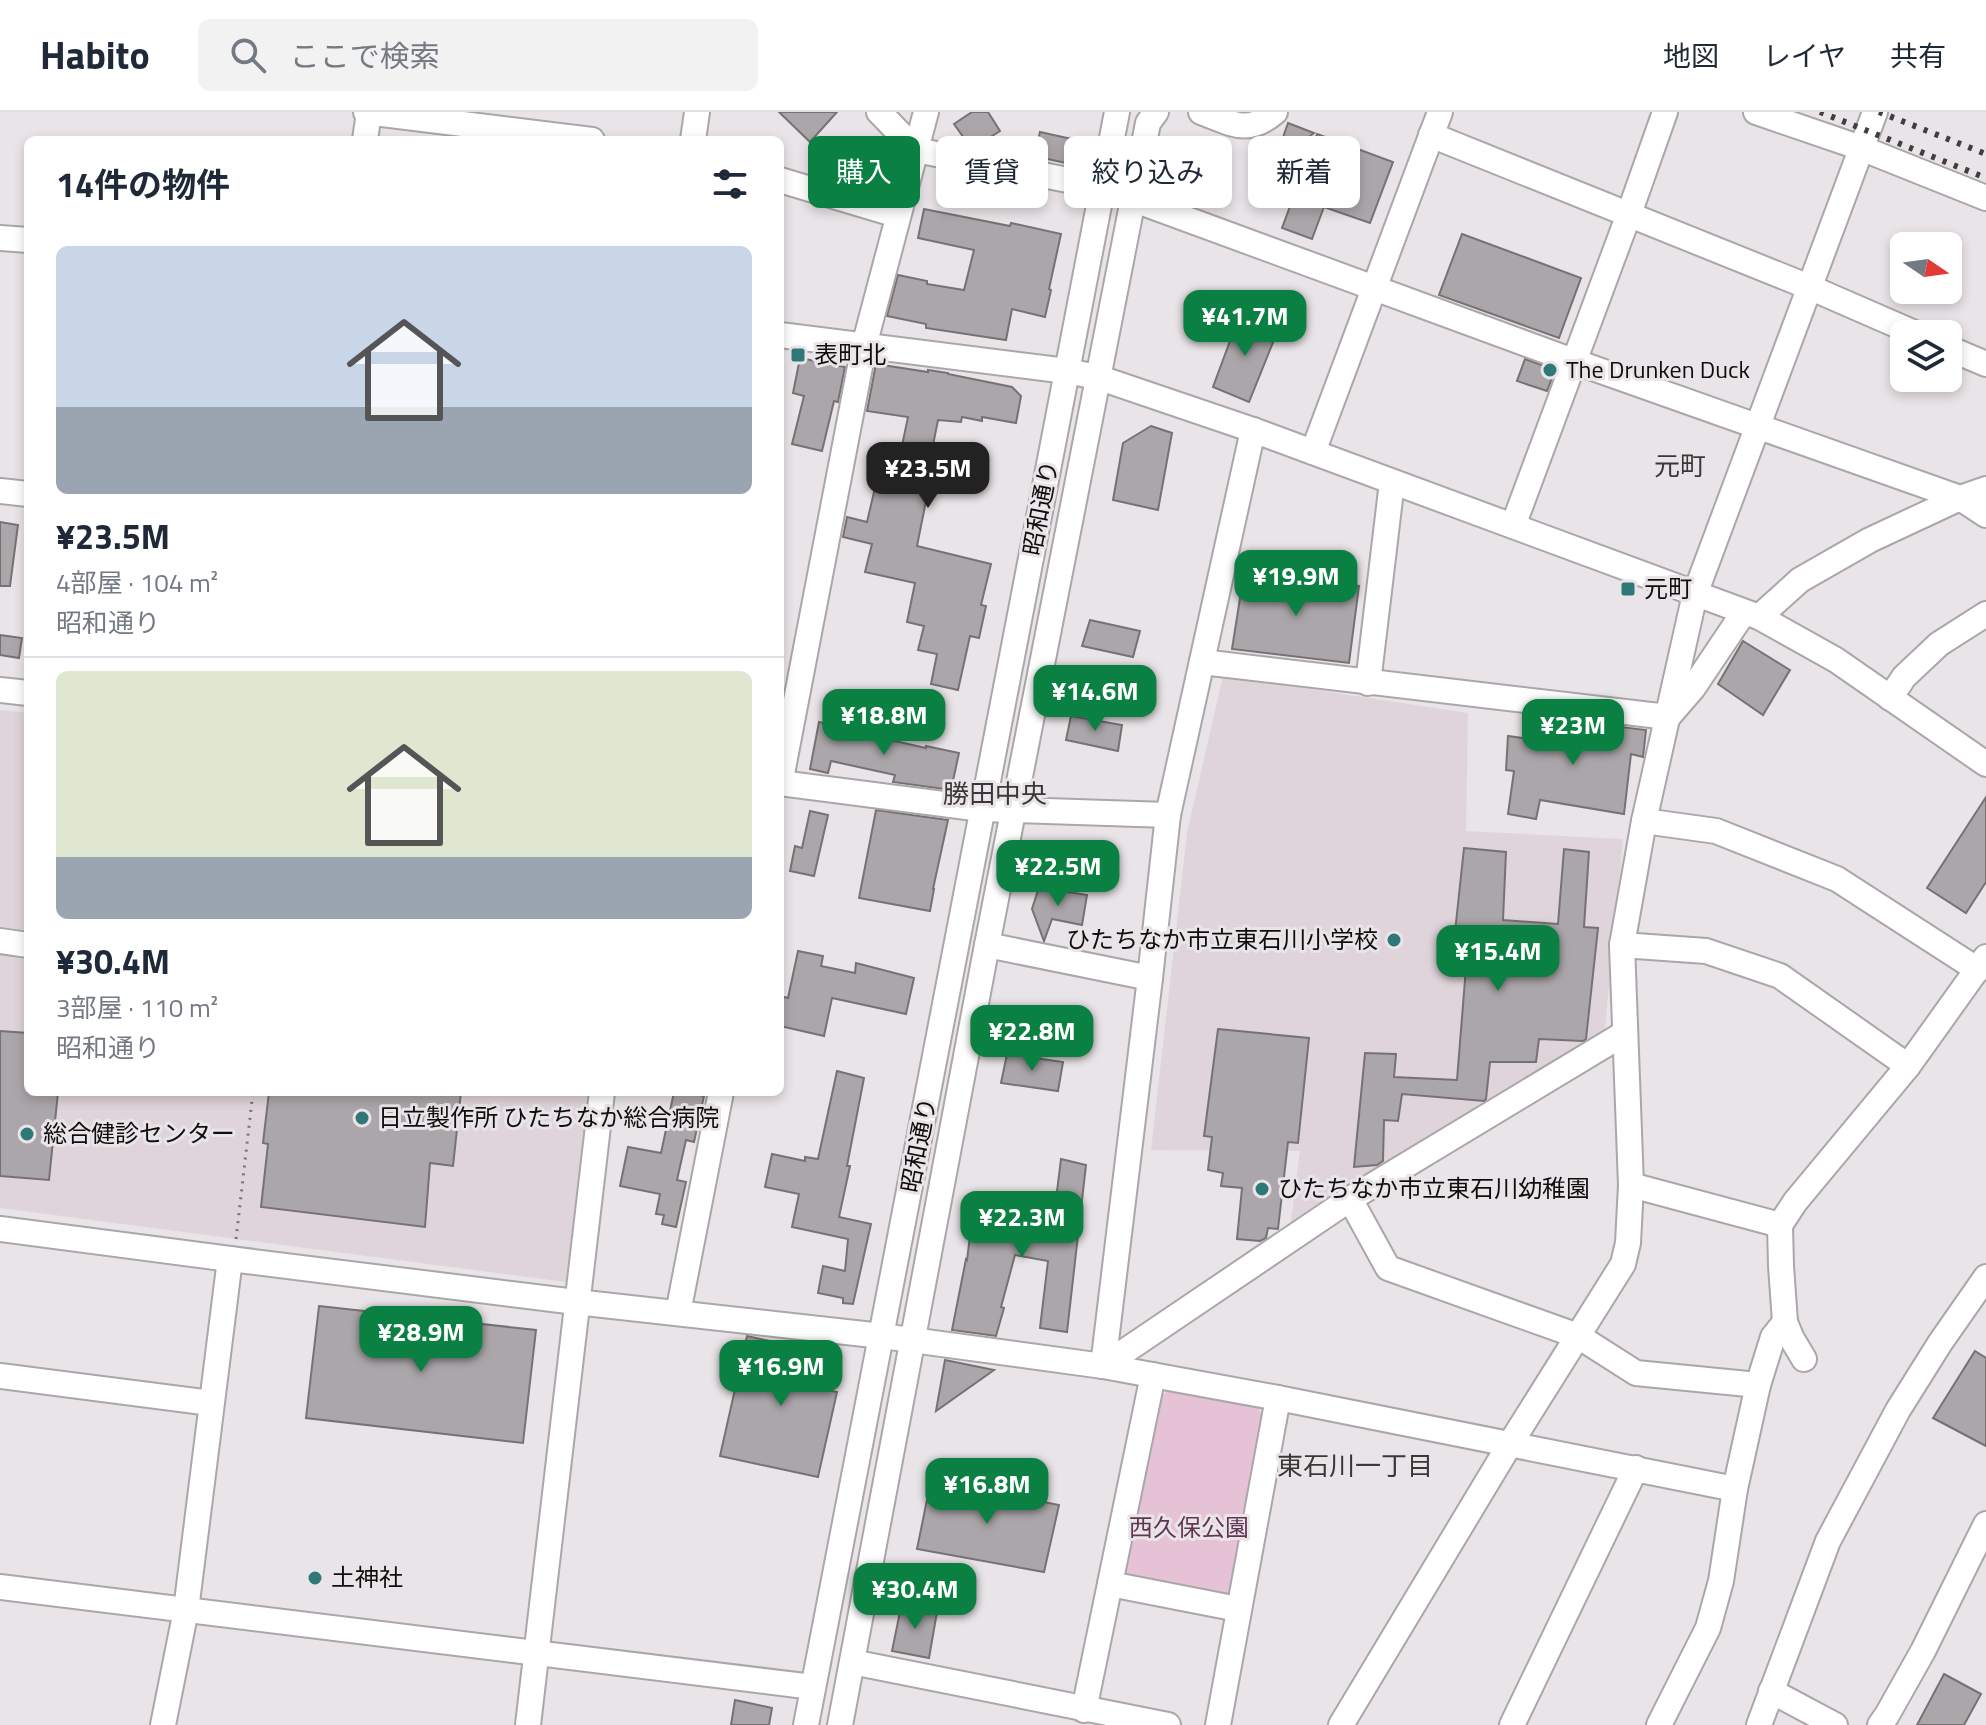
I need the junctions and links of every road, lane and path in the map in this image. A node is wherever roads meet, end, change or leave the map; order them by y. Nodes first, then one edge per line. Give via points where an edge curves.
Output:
1 (368, 112) edge
2 (697, 112) edge
3 (879, 112) edge
4 (926, 112) edge
5 (1117, 112) edge
6 (1156, 112) edge
7 (1201, 112) edge
8 (1275, 112) edge
9 (1665, 112) edge
10 (1756, 112) edge
11 (1875, 112) edge
12 (1242, 119) edge
13 (1436, 123) edge
14 (365, 136) edge
15 (560, 136) edge
16 (694, 136) edge
17 (902, 136) edge
18 (920, 136) edge
19 (1113, 136) edge
20 (1145, 136) edge
21 (1861, 148) junction
22 (920, 151) edge
23 (1064, 179) edge
24 (784, 181) edge
25 (1986, 198) edge
26 (899, 208) edge
27 (1099, 208) edge
28 (1130, 208) edge
29 (1157, 208) edge
30 (1629, 214) junction
31 (897, 215) junction
32 (0, 238) edge
33 (24, 240) edge
34 (1374, 286) junction
35 (1809, 287) junction
36 (1890, 322) edge
37 (784, 336) edge
38 (864, 346) junction
39 (1962, 354) edge
40 (1573, 361) junction
41 (1986, 364) edge
42 (1067, 371) junction
43 (1097, 377) junction
44 (1757, 427) junction
45 (1253, 430) junction
46 (1313, 452) junction
47 (1392, 482) junction
48 (1986, 489) edge
49 (0, 491) edge
50 (24, 494) edge
51 (1960, 498) junction
52 (1986, 515) edge
53 (1513, 526) junction
54 (1695, 594) junction
55 (1752, 614) junction
56 (1986, 614) edge
57 (1202, 662) junction
58 (1368, 683) junction
59 (0, 690) edge
60 (24, 693) edge
61 (1890, 698) junction
62 (1668, 717) junction
63 (784, 763) edge
64 (1986, 764) edge
65 (784, 784) edge
66 (982, 809) junction
67 (1013, 810) junction
68 (1168, 815) junction
69 (1644, 821) junction
70 (0, 941) edge
71 (24, 944) edge
72 (987, 945) junction
73 (1622, 945) junction
74 (1982, 964) edge
75 (1150, 978) junction
76 (1625, 1033) junction
77 (1908, 1066) junction
78 (253, 1096) edge
79 (602, 1096) edge
80 (720, 1096) edge
81 (1631, 1185) junction
82 (1350, 1199) junction
83 (1780, 1225) junction
84 (0, 1229) edge
85 (230, 1259) junction
86 (1986, 1277) edge
87 (576, 1302) junction
88 (678, 1313) junction
89 (1785, 1322) junction
90 (882, 1336) junction
91 (1578, 1336) junction
92 (912, 1340) junction
93 (1804, 1359) dead end
94 (1103, 1366) junction
95 (1153, 1375) junction
96 (0, 1376) edge
97 (1758, 1385) junction
98 (1278, 1398) junction
99 (211, 1403) junction
100 (1510, 1444) junction
101 (1636, 1468) junction
102 (1735, 1489) junction
103 (1986, 1524) edge
104 (1110, 1584) junction
105 (0, 1587) edge
106 (1238, 1609) junction
107 (186, 1610) junction
108 (537, 1654) junction
109 (852, 1662) junction
110 (813, 1687) junction
111 (1771, 1691) junction
112 (1084, 1710) junction
113 (163, 1725) edge
114 (528, 1725) edge
115 (806, 1725) edge
116 (840, 1725) edge
117 (1168, 1725) edge
118 (1218, 1725) edge
119 (1341, 1725) edge
120 (1512, 1725) edge
121 (1659, 1725) edge
122 (1759, 1725) edge
123 (1835, 1725) edge
124 (1880, 1725) edge

1 - 14 street
1 - 15 street
2 - 16 street
3 - 17 street
4 - 18 street
5 - 19 street, 昭和通り
6 - 20 street, 昭和通り
7 - 12 street
8 - 12 street via 1251,126
9 - 30 street
10 - 21 street
11 - 21 street
13 - 30 street
13 - 34 street
21 - 25 street
21 - 35 street
22 - 23 street
24 - 31 street
26 - 31 street
27 - 42 street, 昭和通り
28 - 43 street, 昭和通り
29 - 34 street
30 - 35 street
30 - 40 street
31 - 38 street
32 - 33 street
34 - 40 street
34 - 46 street
35 - 36 street
35 - 44 street
37 - 38 street
38 - 42 street
38 - 63 street
39 - 41 street
40 - 44 street
40 - 53 street
42 - 43 street
42 - 66 street, 昭和通り
43 - 45 street
43 - 67 street, 昭和通り
44 - 51 street
44 - 54 street
45 - 46 street
45 - 57 street
46 - 47 street
47 - 53 street
47 - 58 street
48 - 51 street
49 - 50 street
51 - 52 street
51 - 55 street via 1870,540
53 - 54 street
54 - 55 street
54 - 62 street
55 - 61 street via 1836,660
55 - 62 street
56 - 61 street via 1939,644
57 - 58 street
57 - 68 street
58 - 62 street
59 - 60 street
61 - 64 street
62 - 69 street
65 - 66 street
66 - 67 street
66 - 90 street, 昭和通り
67 - 68 street
67 - 72 street, 昭和通り
68 - 75 street
69 - 73 street
69 - 74 street via 1716,831 1837,879
70 - 71 street
72 - 75 street
72 - 92 street, 昭和通り
73 - 76 street
73 - 77 street via 1706,951 1780,976
74 - 77 street
75 - 94 street
76 - 81 street
76 - 82 street
77 - 83 street
78 - 85 path
79 - 87 street
80 - 88 street
81 - 83 street
81 - 91 street via 1623,1264
82 - 91 street via 1388,1268
82 - 94 street
83 - 89 street
84 - 85 street
85 - 87 street
85 - 99 street
86 - 111 street via 1862,1474 1828,1541
87 - 88 street
87 - 108 street
88 - 90 street
89 - 93 street
89 - 97 street via 1773,1337
90 - 92 street
90 - 110 street, 昭和通り
91 - 97 street via 1636,1373
91 - 100 street
92 - 94 street
92 - 109 street, 昭和通り
94 - 95 street
95 - 98 street
95 - 104 street
96 - 99 street
97 - 102 street
98 - 100 street
98 - 106 street
99 - 107 street
100 - 101 street
100 - 119 street
101 - 102 street
101 - 120 street
102 - 121 street via 1708,1628
103 - 124 street
104 - 106 street
104 - 112 street
105 - 107 street
106 - 118 street
107 - 108 street
107 - 113 street
108 - 110 street
108 - 114 street
109 - 112 street
109 - 116 street, 昭和通り
110 - 115 street, 昭和通り
111 - 122 street
111 - 123 street
112 - 117 street

